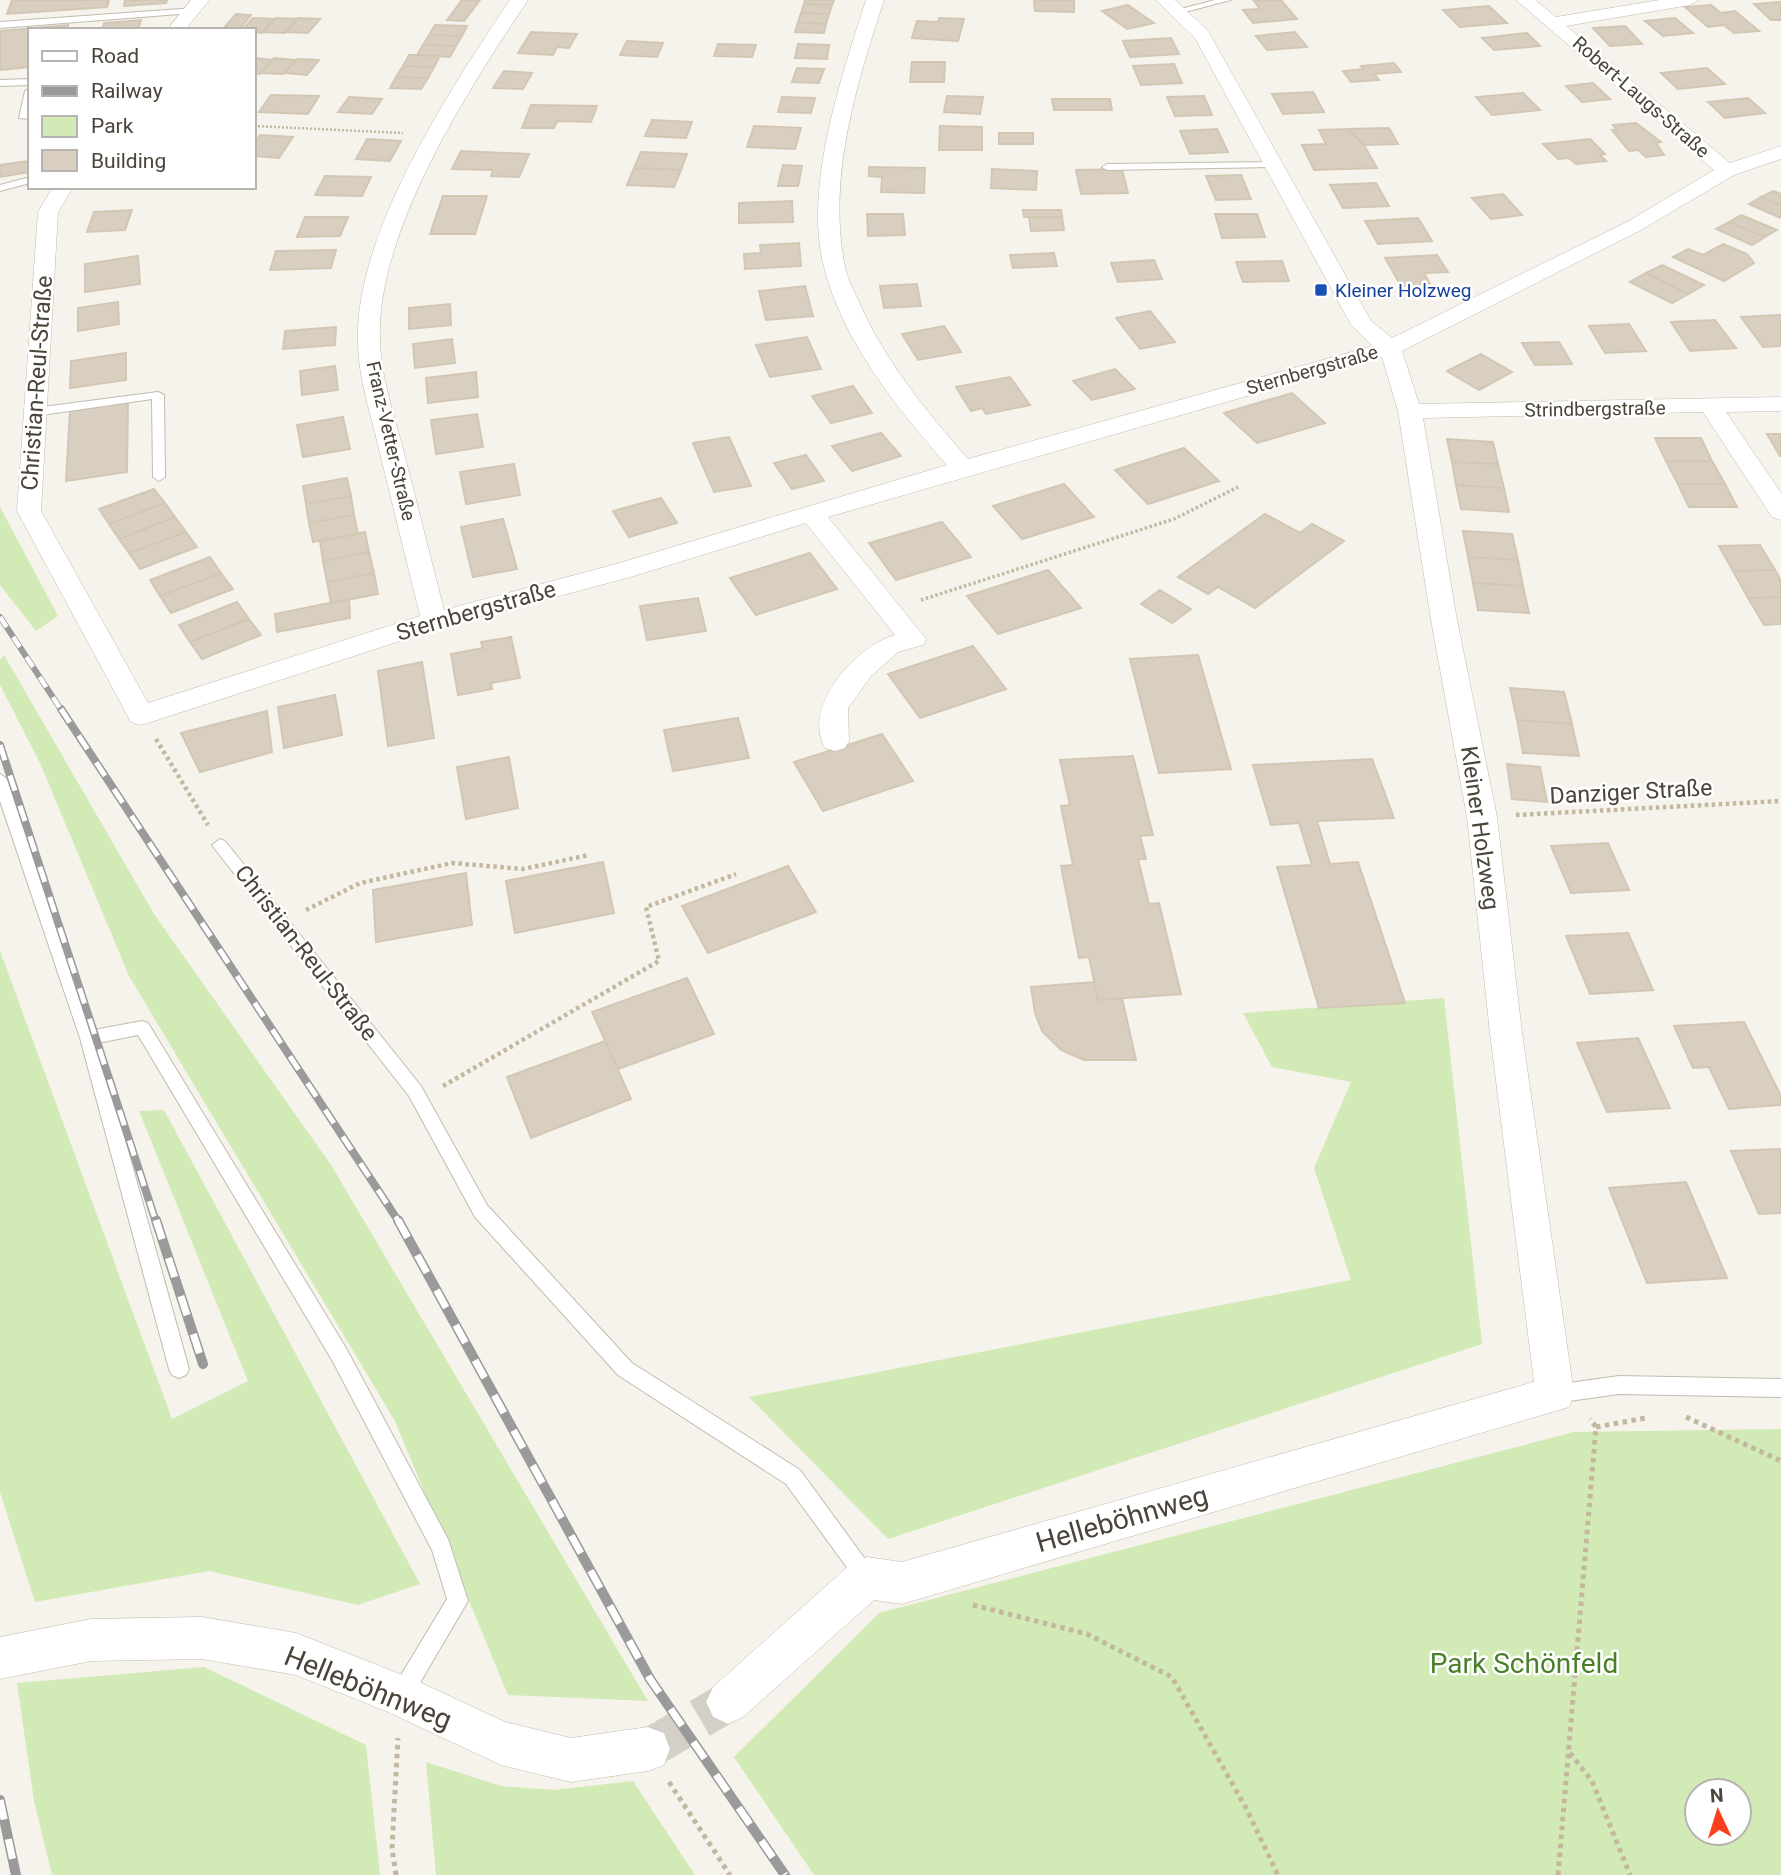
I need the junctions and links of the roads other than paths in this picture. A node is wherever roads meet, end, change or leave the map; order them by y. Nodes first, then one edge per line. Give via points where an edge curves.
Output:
1 (519, 0) edge
2 (875, 0) edge
3 (1227, 0) edge
4 (1525, 0) edge
5 (1690, 0) edge
6 (196, 5) edge
7 (1171, 6) edge
8 (1555, 23) junction
9 (0, 25) edge
10 (178, 28) edge
11 (28, 82) edge
12 (0, 83) edge
13 (28, 97) edge
14 (28, 116) edge
15 (1781, 152) edge
16 (1273, 165) junction
17 (1107, 167) dead end
18 (1727, 171) junction
19 (28, 181) edge
20 (0, 188) edge
21 (62, 189) edge
22 (1390, 348) junction
23 (1781, 404) edge
24 (1711, 407) junction
25 (1410, 411) junction
26 (35, 412) junction
27 (963, 468) junction
28 (159, 477) dead end
29 (1781, 512) edge
30 (812, 514) junction
31 (434, 621) junction
32 (141, 715) joint
33 (835, 741) dead end
34 (0, 779) edge
35 (220, 845) road end
36 (88, 1038) junction
37 (179, 1369) dead end
38 (1781, 1388) edge
39 (1555, 1394) junction
40 (867, 1578) junction
41 (0, 1658) edge
42 (400, 1695) junction
43 (728, 1702) tunnel mouth
44 (648, 1749) tunnel mouth

1 - 31 street, Franz-Vetter-Straße via 486,48 416,173 382,264 369,326 372,370
2 - 27 street via 835,155 829,212 834,264 860,334 908,406
3 - 7 lane
4 - 8 street, Robert-Laugs-Straße
5 - 8 street, Robert-Laugs-Straße
6 - 9 lane
6 - 10 street
7 - 16 street via 1202,35
8 - 18 street, Robert-Laugs-Straße
11 - 12 lane
13 - 14 lane via 22,116
15 - 18 street, Sternbergstraße
16 - 17 lane
16 - 22 street via 1362,325
18 - 22 street, Sternbergstraße via 1634,226
19 - 20 lane
21 - 26 street, Christian-Reul-Straße via 48,212
22 - 25 street, Kleiner Holzweg
22 - 27 street, Sternbergstraße
23 - 24 street, Strindbergstraße
24 - 25 street, Strindbergstraße
24 - 29 street
25 - 39 street, Kleiner Holzweg via 1482,817
26 - 28 lane via 158,395
26 - 32 street, Christian-Reul-Straße via 29,511
27 - 30 street, Sternbergstraße
30 - 31 street, Sternbergstraße
30 - 33 street via 913,639 888,646 861,669 834,707
31 - 32 street, Sternbergstraße
34 - 36 lane
35 - 40 lane, Christian-Reul-Straße via 421,1099 481,1211 625,1369 793,1477
36 - 37 lane
36 - 42 lane via 142,1028 339,1354 441,1546 458,1601
38 - 39 lane via 1619,1385
39 - 40 street, Helleböhnweg via 902,1583
40 - 43 street
41 - 42 street, Helleböhnweg via 91,1640 202,1638 296,1654
42 - 44 street, Helleböhnweg via 500,1743 570,1760

